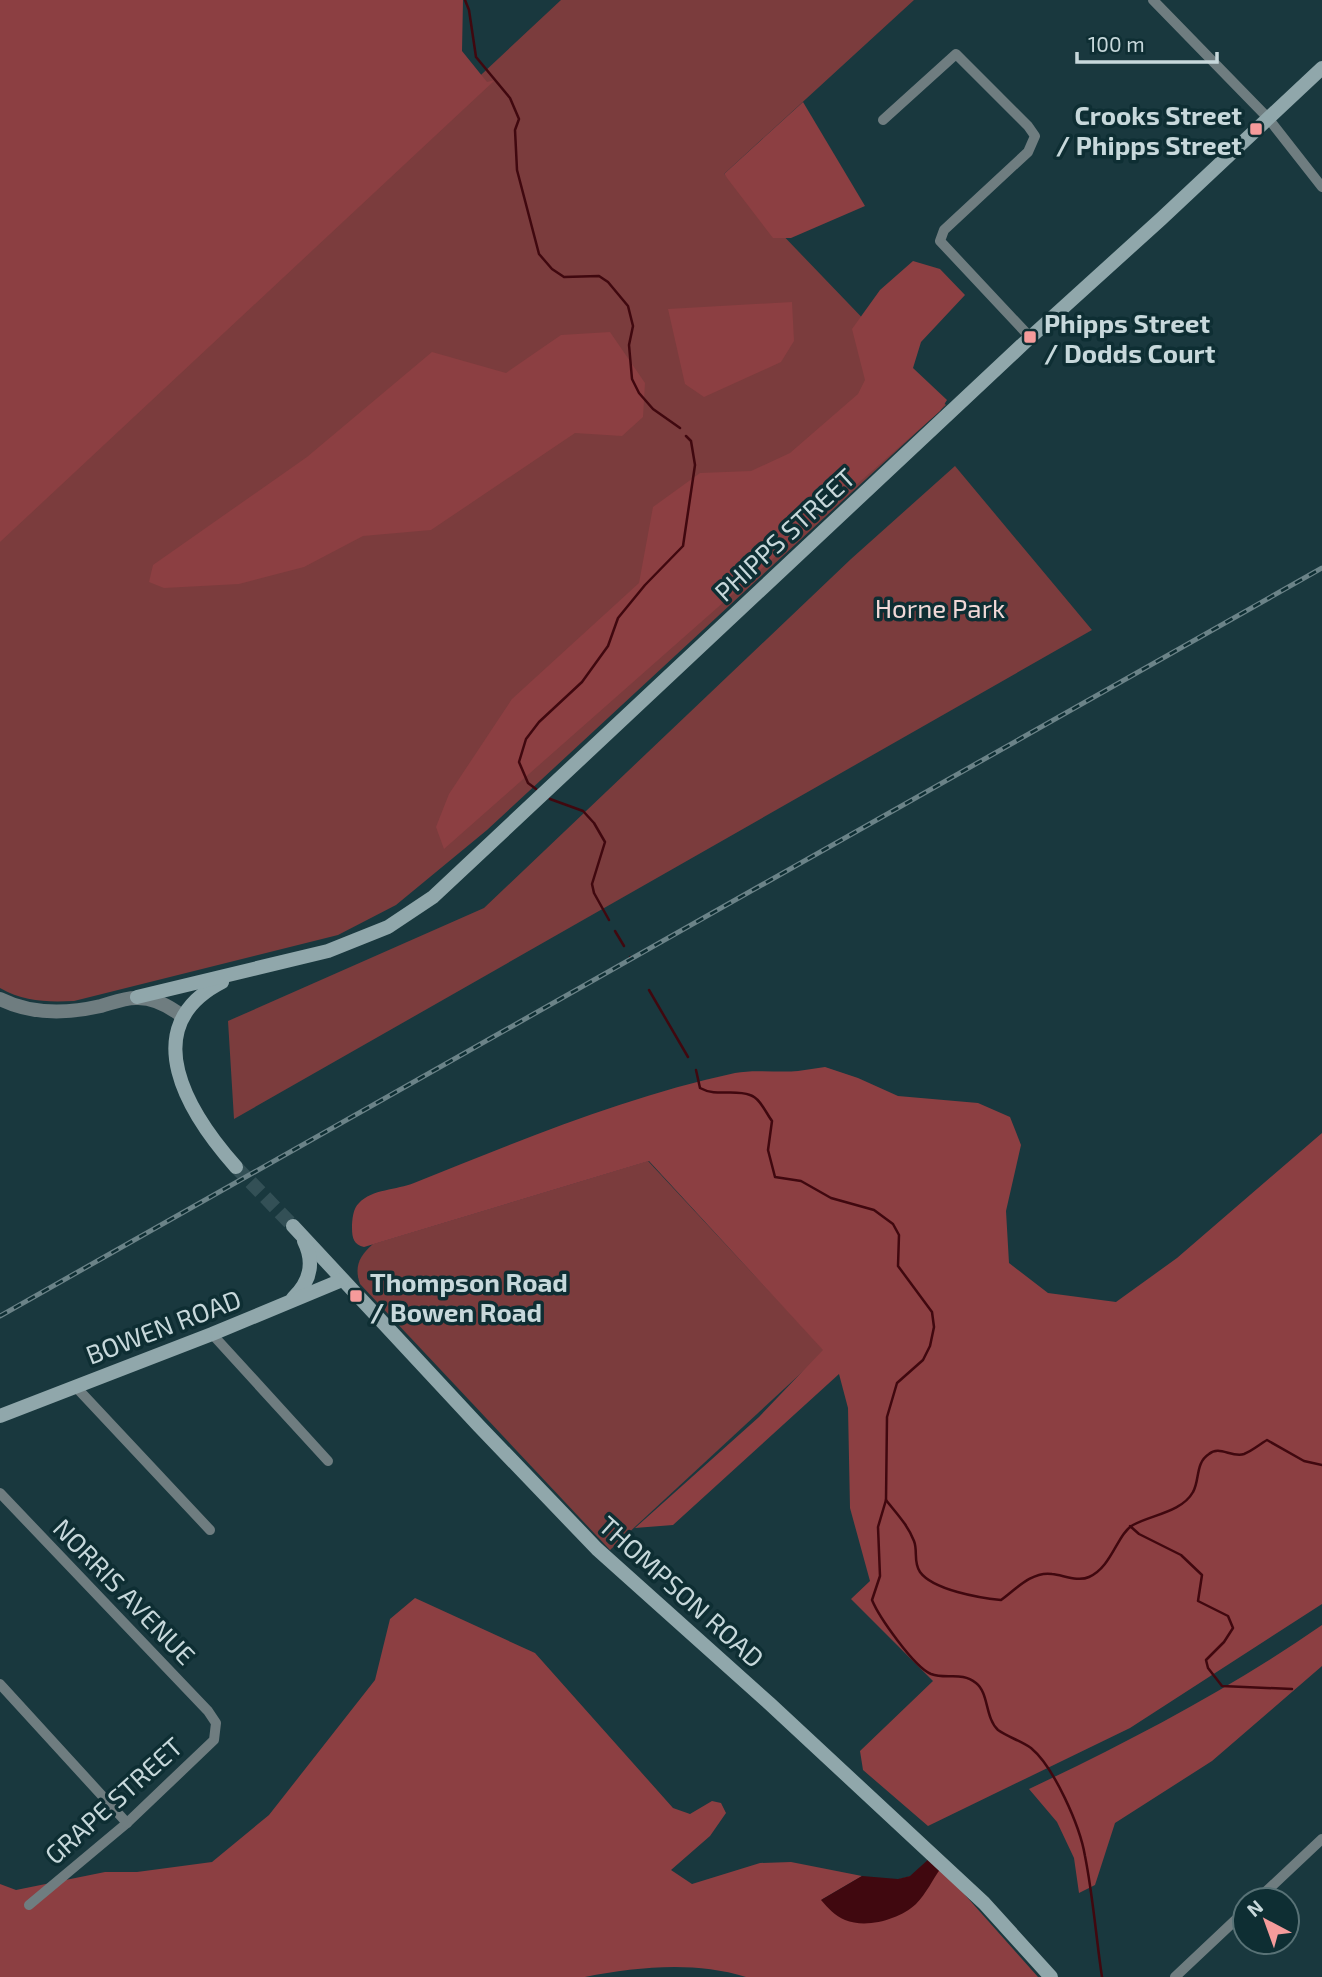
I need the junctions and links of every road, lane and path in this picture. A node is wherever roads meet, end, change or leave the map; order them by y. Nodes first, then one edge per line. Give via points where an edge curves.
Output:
1 (1153, 0) edge
2 (1322, 68) edge
3 (1268, 118) junction
4 (883, 120) dead end
5 (1322, 187) edge
6 (1030, 337) junction
7 (242, 973) junction
8 (136, 997) junction
9 (0, 999) edge
10 (182, 1016) junction
11 (236, 1167) tunnel mouth
12 (342, 1280) junction
13 (274, 1309) junction
14 (212, 1334) junction
15 (75, 1387) junction
16 (0, 1416) edge
17 (328, 1461) dead end
18 (0, 1493) edge
19 (210, 1530) dead end
20 (0, 1684) edge
21 (216, 1723) joint
22 (127, 1823) junction
23 (1322, 1839) edge
24 (1272, 1886) edge
25 (29, 1905) dead end
26 (1231, 1924) edge
27 (1051, 1977) edge
28 (1175, 1977) edge

1 - 3 street
2 - 3 main road, PHIPPS STREET
3 - 5 street
3 - 6 main road, PHIPPS STREET
4 - 6 street via 956,54 1035,136 1028,152 944,230 940,241
6 - 7 main road, PHIPPS STREET via 433,897 364,938
7 - 8 main road
7 - 10 main road via 212,987
8 - 9 street via 63,1013 39,1012
8 - 10 street via 156,1000
10 - 11 main road via 175,1048 182,1085 204,1128
12 - 13 main road, BOWEN ROAD
12 - 13 main road, THOMPSON ROAD via 295,1228 308,1249 310,1274 293,1298
12 - 27 main road, THOMPSON ROAD via 597,1549 984,1903
13 - 14 main road, BOWEN ROAD
14 - 15 main road, BOWEN ROAD
14 - 17 street
15 - 16 main road, BOWEN ROAD
15 - 19 street
18 - 21 street, NORRIS AVENUE
20 - 22 street
21 - 22 street, GRAPE STREET via 214,1740
22 - 25 street, GRAPE STREET
23 - 24 street
26 - 28 street

